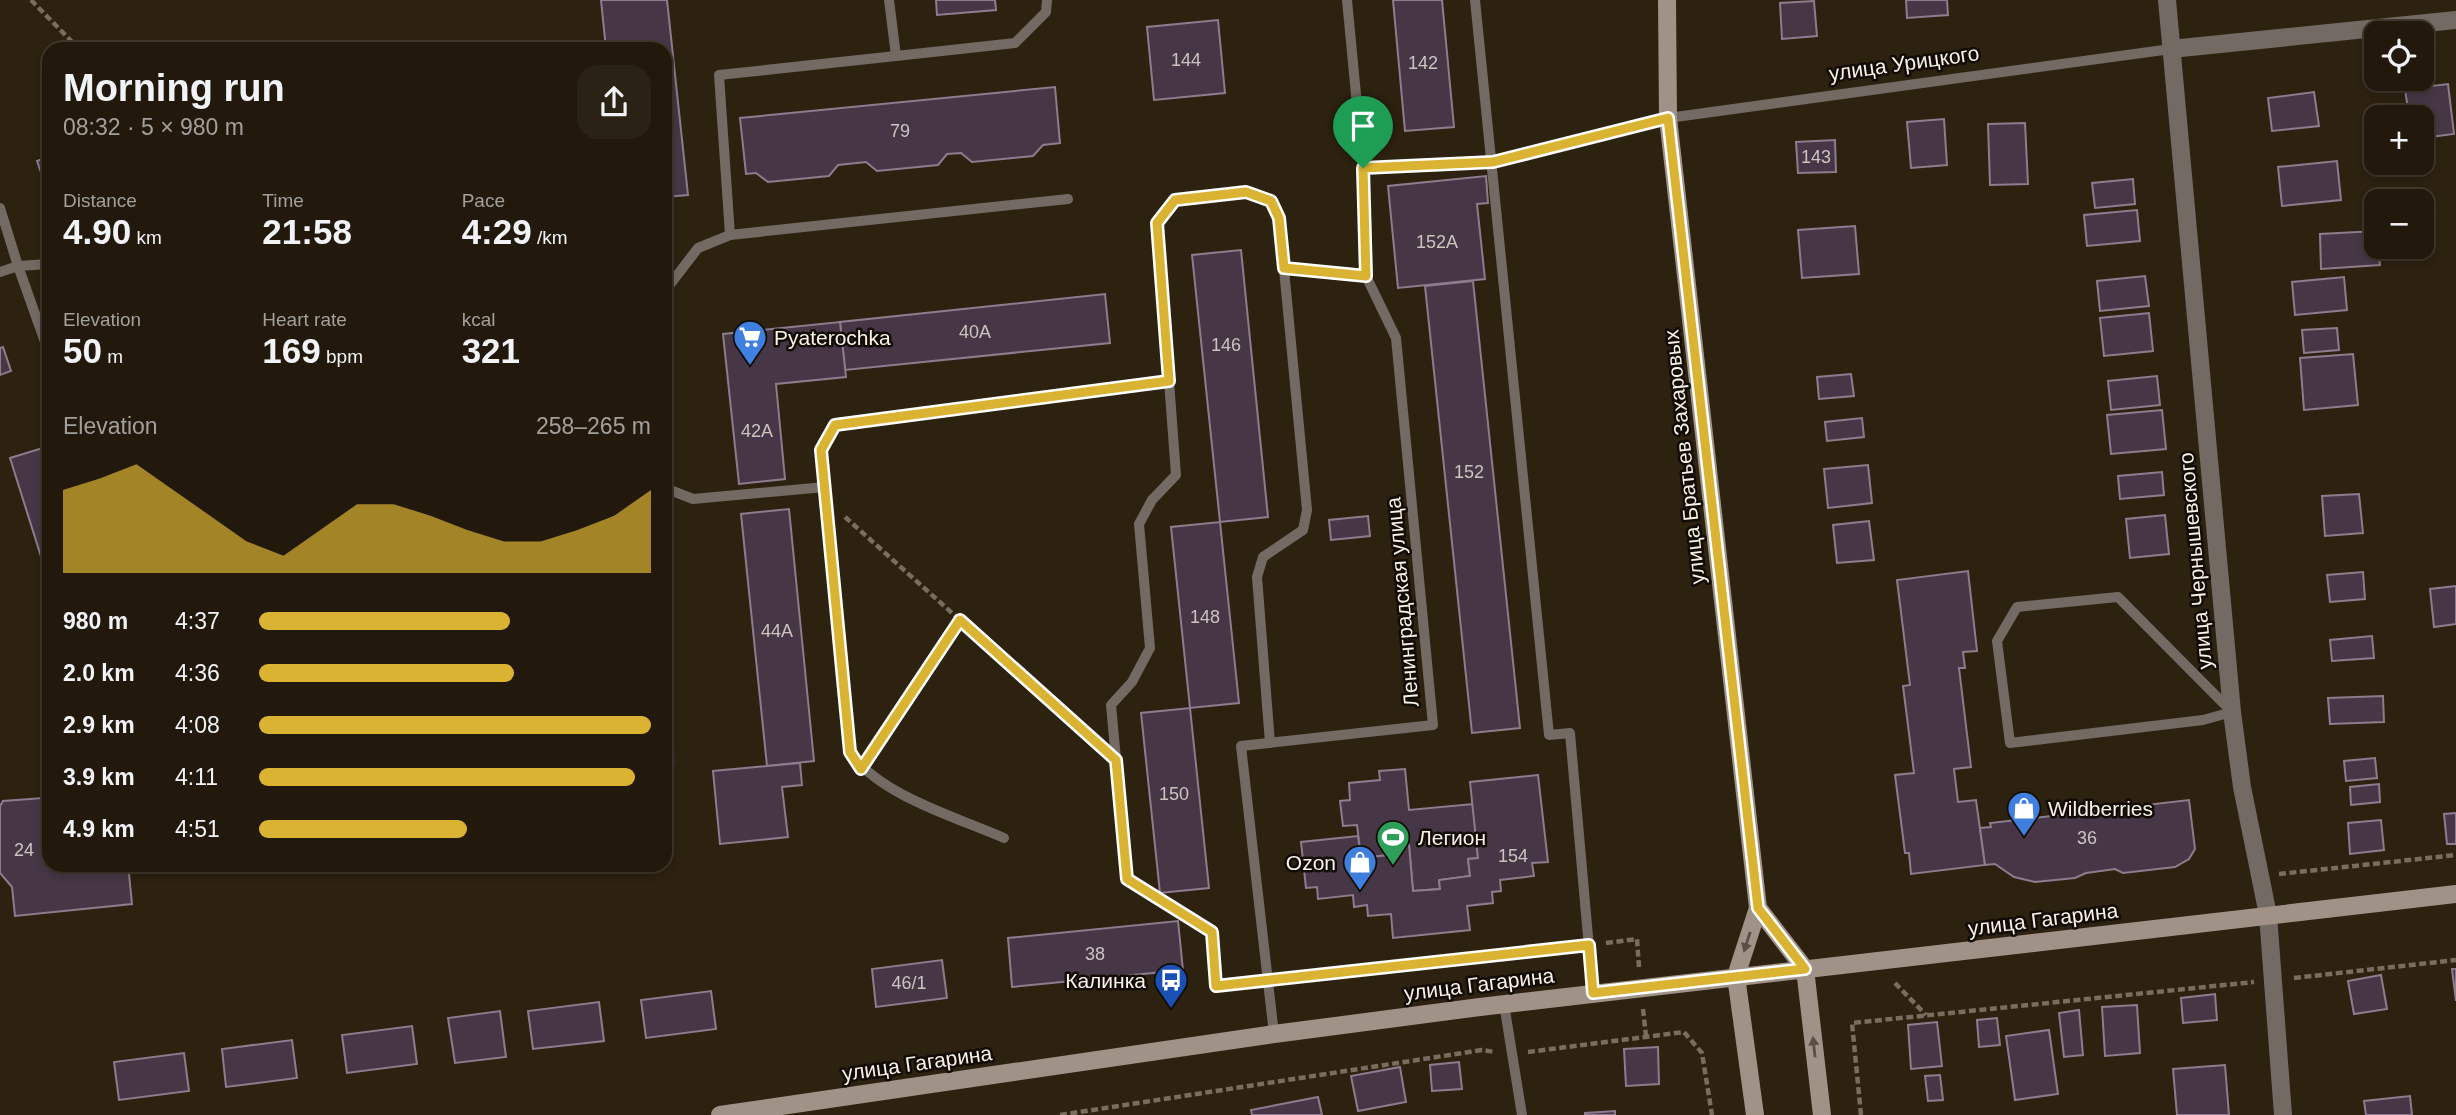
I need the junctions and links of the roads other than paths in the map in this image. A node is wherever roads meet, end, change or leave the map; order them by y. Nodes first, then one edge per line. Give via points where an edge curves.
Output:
1 (889, 0) edge
2 (1047, 0) edge
3 (1347, 0) edge
4 (1475, 0) edge
5 (1667, 0) edge
6 (2166, 0) edge
7 (2456, 20) edge
8 (2171, 49) junction
9 (896, 56) junction
10 (1668, 118) junction
11 (1493, 162) junction
12 (1363, 168) junction
13 (1068, 199) dead end
14 (0, 208) edge
15 (730, 235) junction
16 (42, 264) edge
17 (18, 265) junction
18 (1284, 268) junction
19 (0, 272) edge
20 (1366, 276) junction
21 (672, 282) edge
22 (42, 333) edge
23 (1169, 381) junction
24 (825, 487) junction
25 (672, 491) edge
26 (2232, 712) junction
27 (1270, 743) junction
28 (1004, 838) dead end
29 (1127, 879) road end
30 (2456, 894) edge
31 (1758, 908) junction
32 (2269, 915) junction
33 (1805, 969) junction
34 (1736, 976) junction
35 (1593, 993) junction
36 (1504, 1004) junction
37 (1274, 1034) junction
38 (720, 1115) edge
39 (1522, 1115) edge
40 (1755, 1115) edge
41 (1822, 1115) edge
42 (2283, 1115) edge

1 - 9 lane
2 - 9 lane via 1046,12 1016,43
3 - 12 lane, Ленинградская улица
4 - 11 lane
5 - 10 main road, улица Братьев Захаровых
6 - 8 street, улица Чернышевского
7 - 8 street, улица Урицкого
8 - 10 lane, улица Урицкого
8 - 26 street, улица Чернышевского
9 - 15 lane via 719,75
10 - 11 lane, улица Урицкого
10 - 31 main road, улица Братьев Захаровых
11 - 12 lane, улица Урицкого
11 - 35 lane via 1549,735 1570,733
12 - 20 lane, Ленинградская улица
13 - 15 lane
14 - 17 lane
15 - 21 lane via 698,248
16 - 17 lane
17 - 19 lane
17 - 22 lane
18 - 20 lane
18 - 23 lane via 1279,218 1271,201 1246,192 1175,200 1157,223
18 - 27 lane via 1307,510 1303,530 1263,557 1257,577
20 - 27 lane, Ленинградская улица via 1396,338 1433,725
23 - 24 lane via 835,425 821,450
23 - 29 lane via 1176,475 1152,500 1139,524 1150,648 1132,682 1111,705
24 - 25 lane via 693,499
24 - 28 lane via 850,752 861,769 898,792
26 - 26 lane via 2010,743 1997,641 2017,607 2118,597
26 - 32 street, улица Чернышевского via 2242,787
27 - 37 lane, Ленинградская улица via 1241,746
30 - 32 main road, улица Гагарина
31 - 33 main road
31 -> 34 main road, улица Братьев Захаровых
32 - 33 main road, улица Гагарина
32 - 42 street, улица Чернышевского
33 - 34 main road, улица Гагарина
41 -> 33 main road
34 - 35 main road, улица Гагарина
34 - 40 main road
35 - 36 main road, улица Гагарина
36 - 37 main road, улица Гагарина
36 - 39 lane
37 - 38 main road, улица Гагарина

